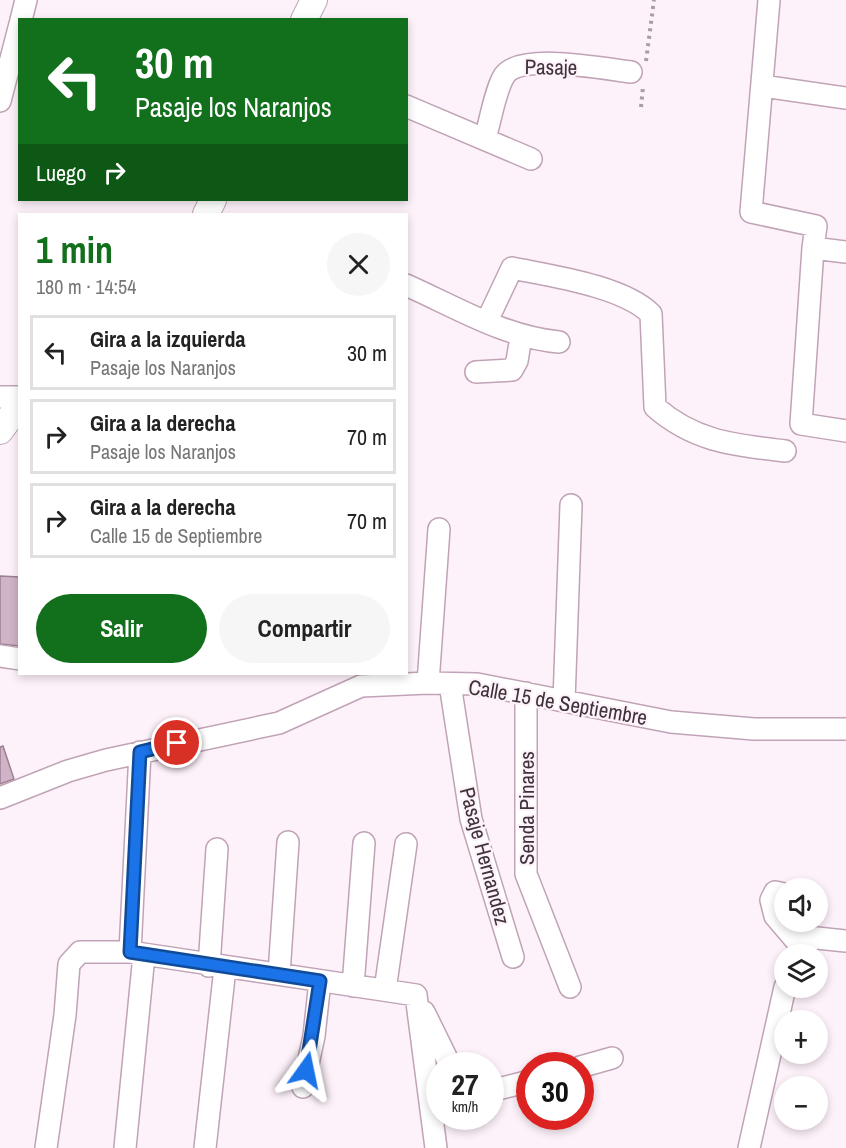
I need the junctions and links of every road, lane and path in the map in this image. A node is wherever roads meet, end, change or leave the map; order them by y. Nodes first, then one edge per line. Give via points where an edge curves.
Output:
1 (26, 0) edge
2 (314, 0) edge
3 (654, 0) edge
4 (769, 0) edge
5 (22, 18) edge
6 (305, 18) edge
7 (18, 32) edge
8 (640, 76) junction
9 (762, 86) junction
10 (846, 98) edge
11 (0, 101) edge
12 (408, 107) edge
13 (641, 107) dead end
14 (485, 139) junction
15 (531, 159) dead end
16 (813, 248) junction
17 (846, 252) edge
18 (408, 286) edge
19 (487, 321) junction
20 (521, 337) junction
21 (559, 342) dead end
22 (476, 372) dead end
23 (18, 400) edge
24 (9, 415) edge
25 (846, 432) edge
26 (785, 450) dead end
27 (571, 505) dead end
28 (439, 529) dead end
29 (0, 656) edge
30 (18, 659) edge
31 (359, 680) edge
32 (428, 683) junction
33 (450, 684) junction
34 (526, 693) junction
35 (564, 701) junction
36 (846, 729) edge
37 (140, 752) junction
38 (0, 798) edge
39 (288, 842) dead end
40 (364, 843) dead end
41 (405, 844) dead end
42 (217, 849) dead end
43 (774, 894) edge
44 (774, 912) edge
45 (846, 941) edge
46 (806, 944) edge
47 (137, 953) junction
48 (513, 957) dead end
49 (217, 967) junction
50 (279, 974) junction
51 (320, 981) junction
52 (352, 986) junction
53 (570, 987) dead end
54 (385, 990) junction
55 (416, 995) junction
56 (783, 998) edge
57 (444, 1052) edge
58 (612, 1058) dead end
59 (594, 1063) edge
60 (303, 1087) dead end
61 (46, 1148) edge
62 (125, 1148) edge
63 (205, 1148) edge
64 (436, 1148) edge
65 (749, 1148) edge

1 - 5 street
2 - 6 street
3 - 8 path
4 - 9 street
7 - 11 street
8 - 13 path
8 - 14 street, Pasaje via 548,63 515,66 504,76
9 - 10 street
9 - 16 street via 751,212 816,226
12 - 14 street
14 - 15 street
16 - 17 street
16 - 25 street via 801,424
18 - 19 street
19 - 20 street
19 - 26 street via 512,268 576,280 640,303 651,314 656,407 675,425 698,435 728,444
20 - 21 street
20 - 22 street via 512,370
23 - 24 street
27 - 35 street
28 - 32 street
29 - 30 street
31 - 32 street, Calle 15 de Septiembre
31 - 37 street, Calle 15 de Septiembre via 279,723
32 - 33 street, Calle 15 de Septiembre
33 - 34 street, Calle 15 de Septiembre via 477,684
33 - 48 street, Pasaje Hernandez via 471,819
34 - 35 street, Calle 15 de Septiembre
34 - 53 street, Senda Pinares via 526,874
35 - 36 street, Calle 15 de Septiembre via 671,722 754,729
37 - 38 street, Calle 15 de Septiembre via 68,771
37 - 47 street
39 - 50 street
40 - 52 street
41 - 54 street
42 - 49 street
43 - 44 street
45 - 46 street via 817,938
47 - 49 street
47 - 61 street via 80,952 69,964
47 - 62 street
49 - 50 street
49 - 63 street
50 - 51 street
51 - 52 street
51 - 60 street
52 - 54 street
54 - 55 street
55 - 57 street
55 - 64 street
56 - 65 street
58 - 59 street

